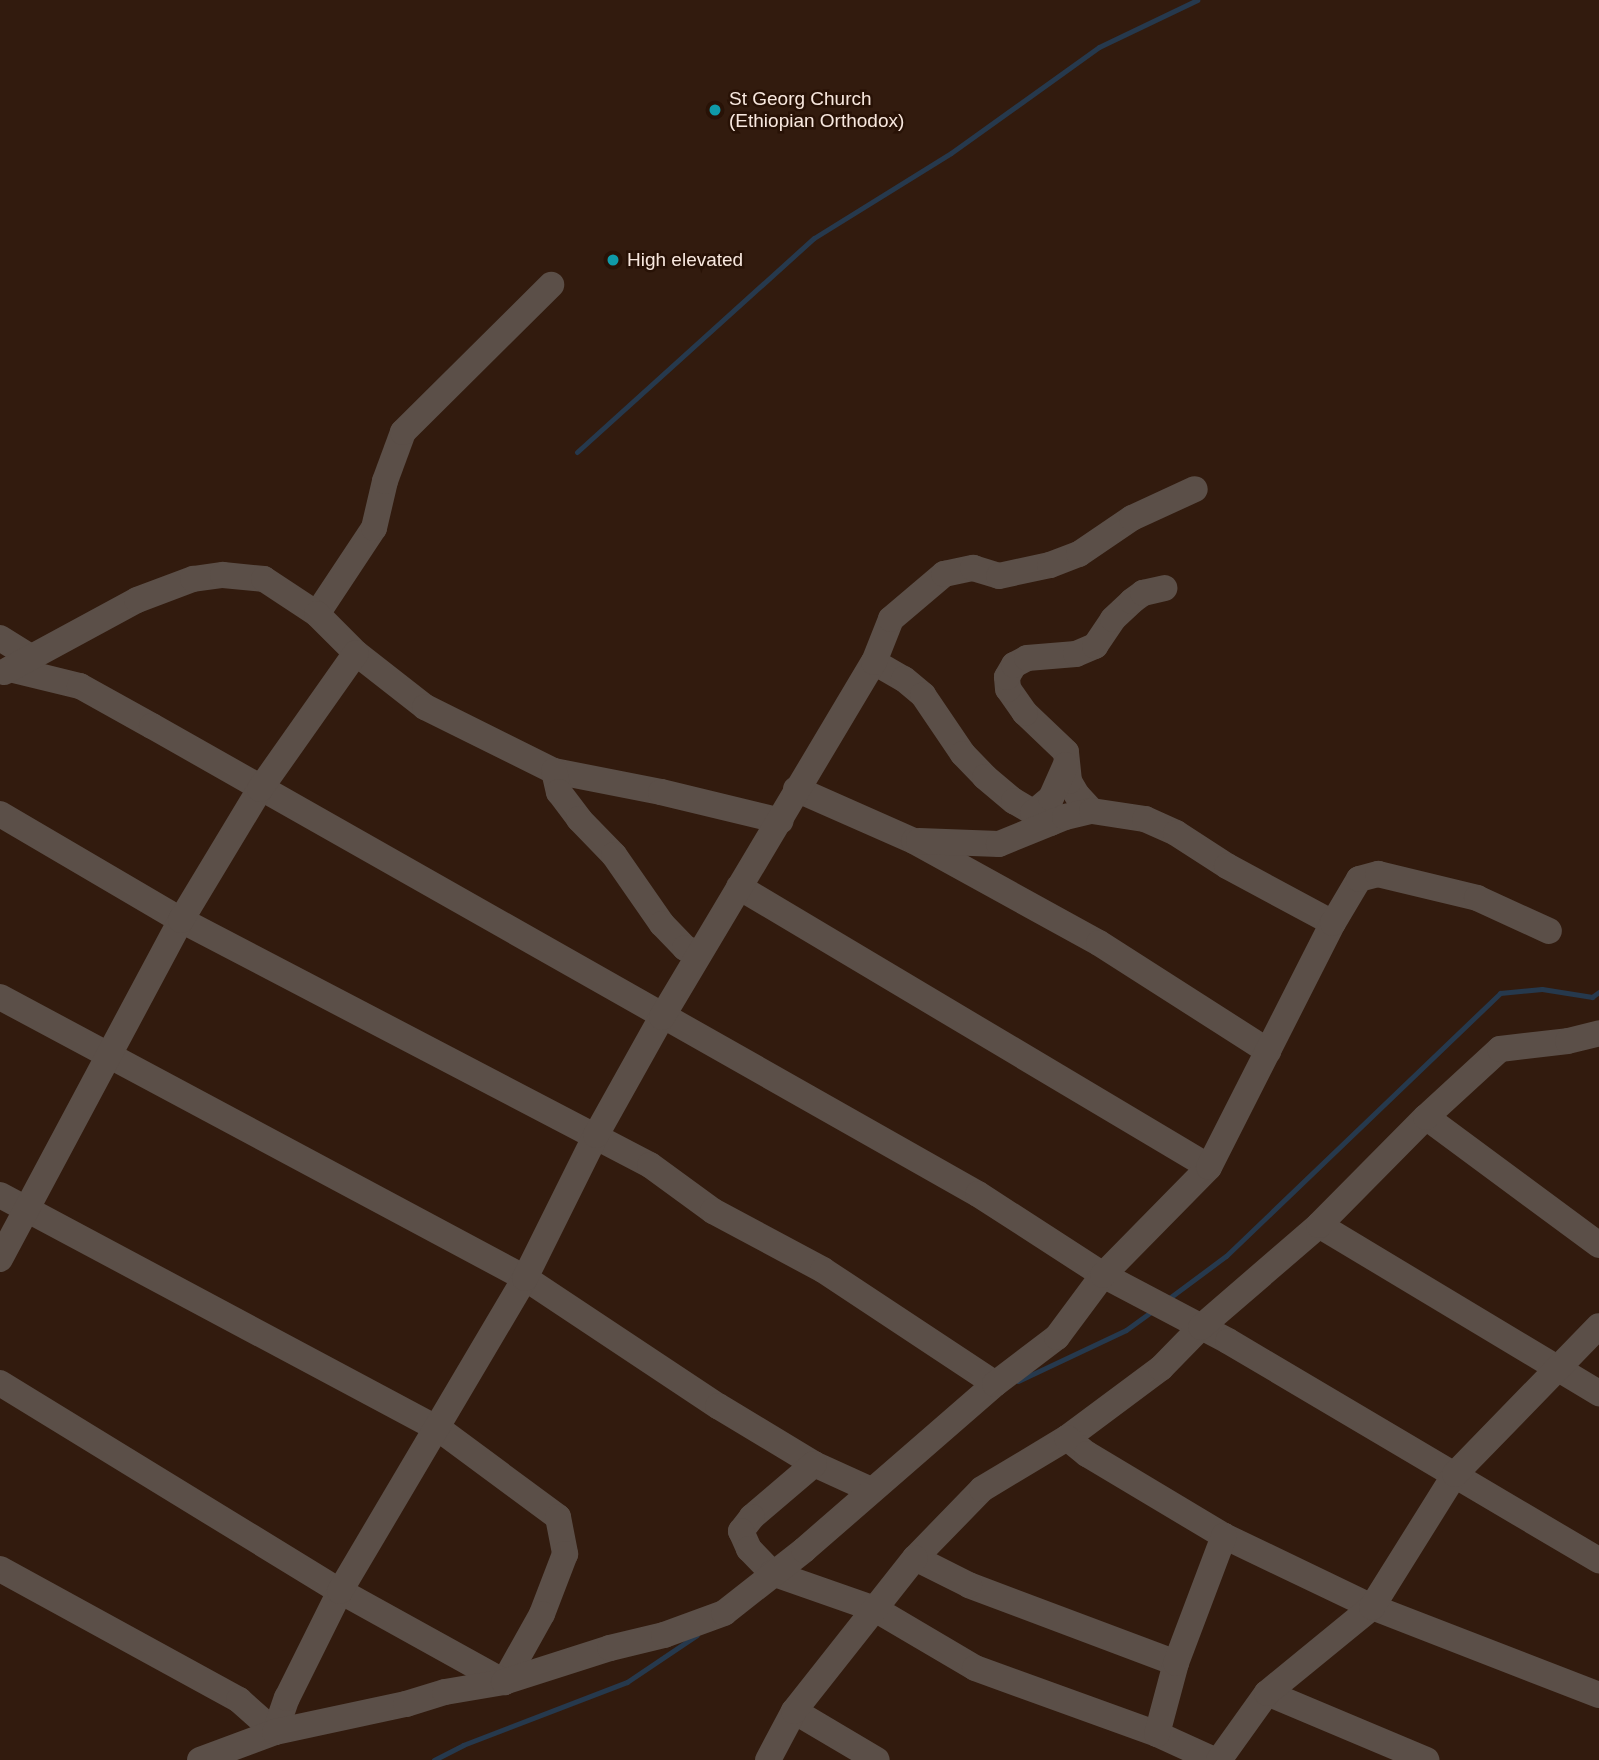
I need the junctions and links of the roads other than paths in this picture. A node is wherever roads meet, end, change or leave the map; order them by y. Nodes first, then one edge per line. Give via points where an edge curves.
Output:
1 (551, 285) dead end
2 (1195, 489) dead end
3 (1164, 588) dead end
4 (317, 614) junction
5 (0, 638) edge
6 (356, 653) junction
7 (874, 662) junction
8 (14, 667) edge
9 (1066, 765) junction
10 (554, 771) junction
11 (260, 789) junction
12 (796, 789) junction
13 (1091, 811) junction
14 (0, 814) edge
15 (1042, 818) junction
16 (781, 821) junction
17 (914, 841) junction
18 (739, 887) junction
19 (181, 920) junction
20 (1333, 923) junction
21 (1549, 931) dead end
22 (699, 954) junction
23 (0, 997) edge
24 (662, 1017) junction
25 (1599, 1033) edge
26 (1268, 1051) junction
27 (110, 1056) junction
28 (1426, 1117) junction
29 (596, 1135) junction
30 (1209, 1167) junction
31 (0, 1195) edge
32 (28, 1208) junction
33 (1319, 1225) junction
34 (1599, 1245) edge
35 (0, 1259) edge
36 (1102, 1275) junction
37 (525, 1278) junction
38 (1191, 1322) junction
39 (1599, 1326) edge
40 (1558, 1368) junction
41 (0, 1383) edge
42 (995, 1384) junction
43 (1599, 1393) edge
44 (439, 1429) junction
45 (1067, 1438) junction
46 (814, 1464) junction
47 (1454, 1474) junction
48 (871, 1490) junction
49 (1224, 1536) junction
50 (915, 1558) junction
51 (1599, 1560) edge
52 (0, 1569) edge
53 (772, 1573) junction
54 (340, 1591) junction
55 (1373, 1607) junction
56 (876, 1609) junction
57 (1176, 1663) junction
58 (504, 1682) junction
59 (1267, 1693) junction
60 (1599, 1695) edge
61 (794, 1711) junction
62 (275, 1732) junction
63 (1157, 1734) junction
64 (200, 1760) edge
65 (768, 1760) edge
66 (877, 1760) edge
67 (1217, 1760) edge
68 (1426, 1760) edge

1 - 4 street via 403,432 374,528
2 - 7 street via 1132,518 1079,554 1050,565 999,576 973,568 944,575 891,620
3 - 9 street via 1132,601 1095,646 1076,654 1027,658 1014,665 1007,677 1008,689 1025,713 1066,752
4 - 6 street
4 - 8 street via 264,579 203,578 137,600
5 - 8 street
6 - 10 street via 425,707
6 - 11 street
7 - 12 street
7 - 15 street via 923,695 962,754 985,777
8 - 11 street via 80,686
9 - 13 street via 1077,795
9 - 15 street
10 - 16 street
10 - 22 street via 559,792 614,855 662,924
11 - 19 street
11 - 24 street
12 - 16 street
12 - 17 street
13 - 15 street
13 - 20 street via 1145,819 1176,833
14 - 19 street
15 - 17 street via 999,844
16 - 18 street
17 - 26 street via 1099,943
18 - 22 street
18 - 30 street
19 - 27 street
19 - 29 street
20 - 21 street via 1359,879 1378,874 1478,898
20 - 26 street
22 - 24 street
23 - 27 street
24 - 29 street
24 - 36 street via 978,1194
25 - 28 street via 1500,1049
26 - 30 street
27 - 32 street
27 - 37 street
28 - 33 street
28 - 34 street
29 - 37 street
29 - 42 street via 650,1165 713,1211 823,1270
30 - 36 street
31 - 32 street
32 - 35 street
32 - 44 street
33 - 38 street
33 - 40 street
36 - 38 street
36 - 42 street via 1057,1337
37 - 44 street
37 - 46 street
38 - 45 street via 1161,1368
38 - 47 street
39 - 40 street
40 - 43 street
40 - 47 street
41 - 54 street
42 - 48 street
44 - 54 street
44 - 58 street via 558,1517 565,1554 542,1614
45 - 49 street
45 - 50 street via 982,1489
46 - 48 street
46 - 53 street via 741,1531 749,1549
47 - 51 street
47 - 55 street
48 - 53 street
49 - 55 street
49 - 57 street
50 - 56 street
50 - 57 street via 969,1585
52 - 62 street via 239,1700
53 - 56 street
53 - 58 street via 724,1613
54 - 58 street
54 - 62 street
55 - 59 street
55 - 60 street
56 - 61 street
56 - 63 street via 975,1668
57 - 63 street
58 - 62 street
59 - 67 street
59 - 68 street
61 - 65 street
61 - 66 street
62 - 64 street
63 - 67 street

